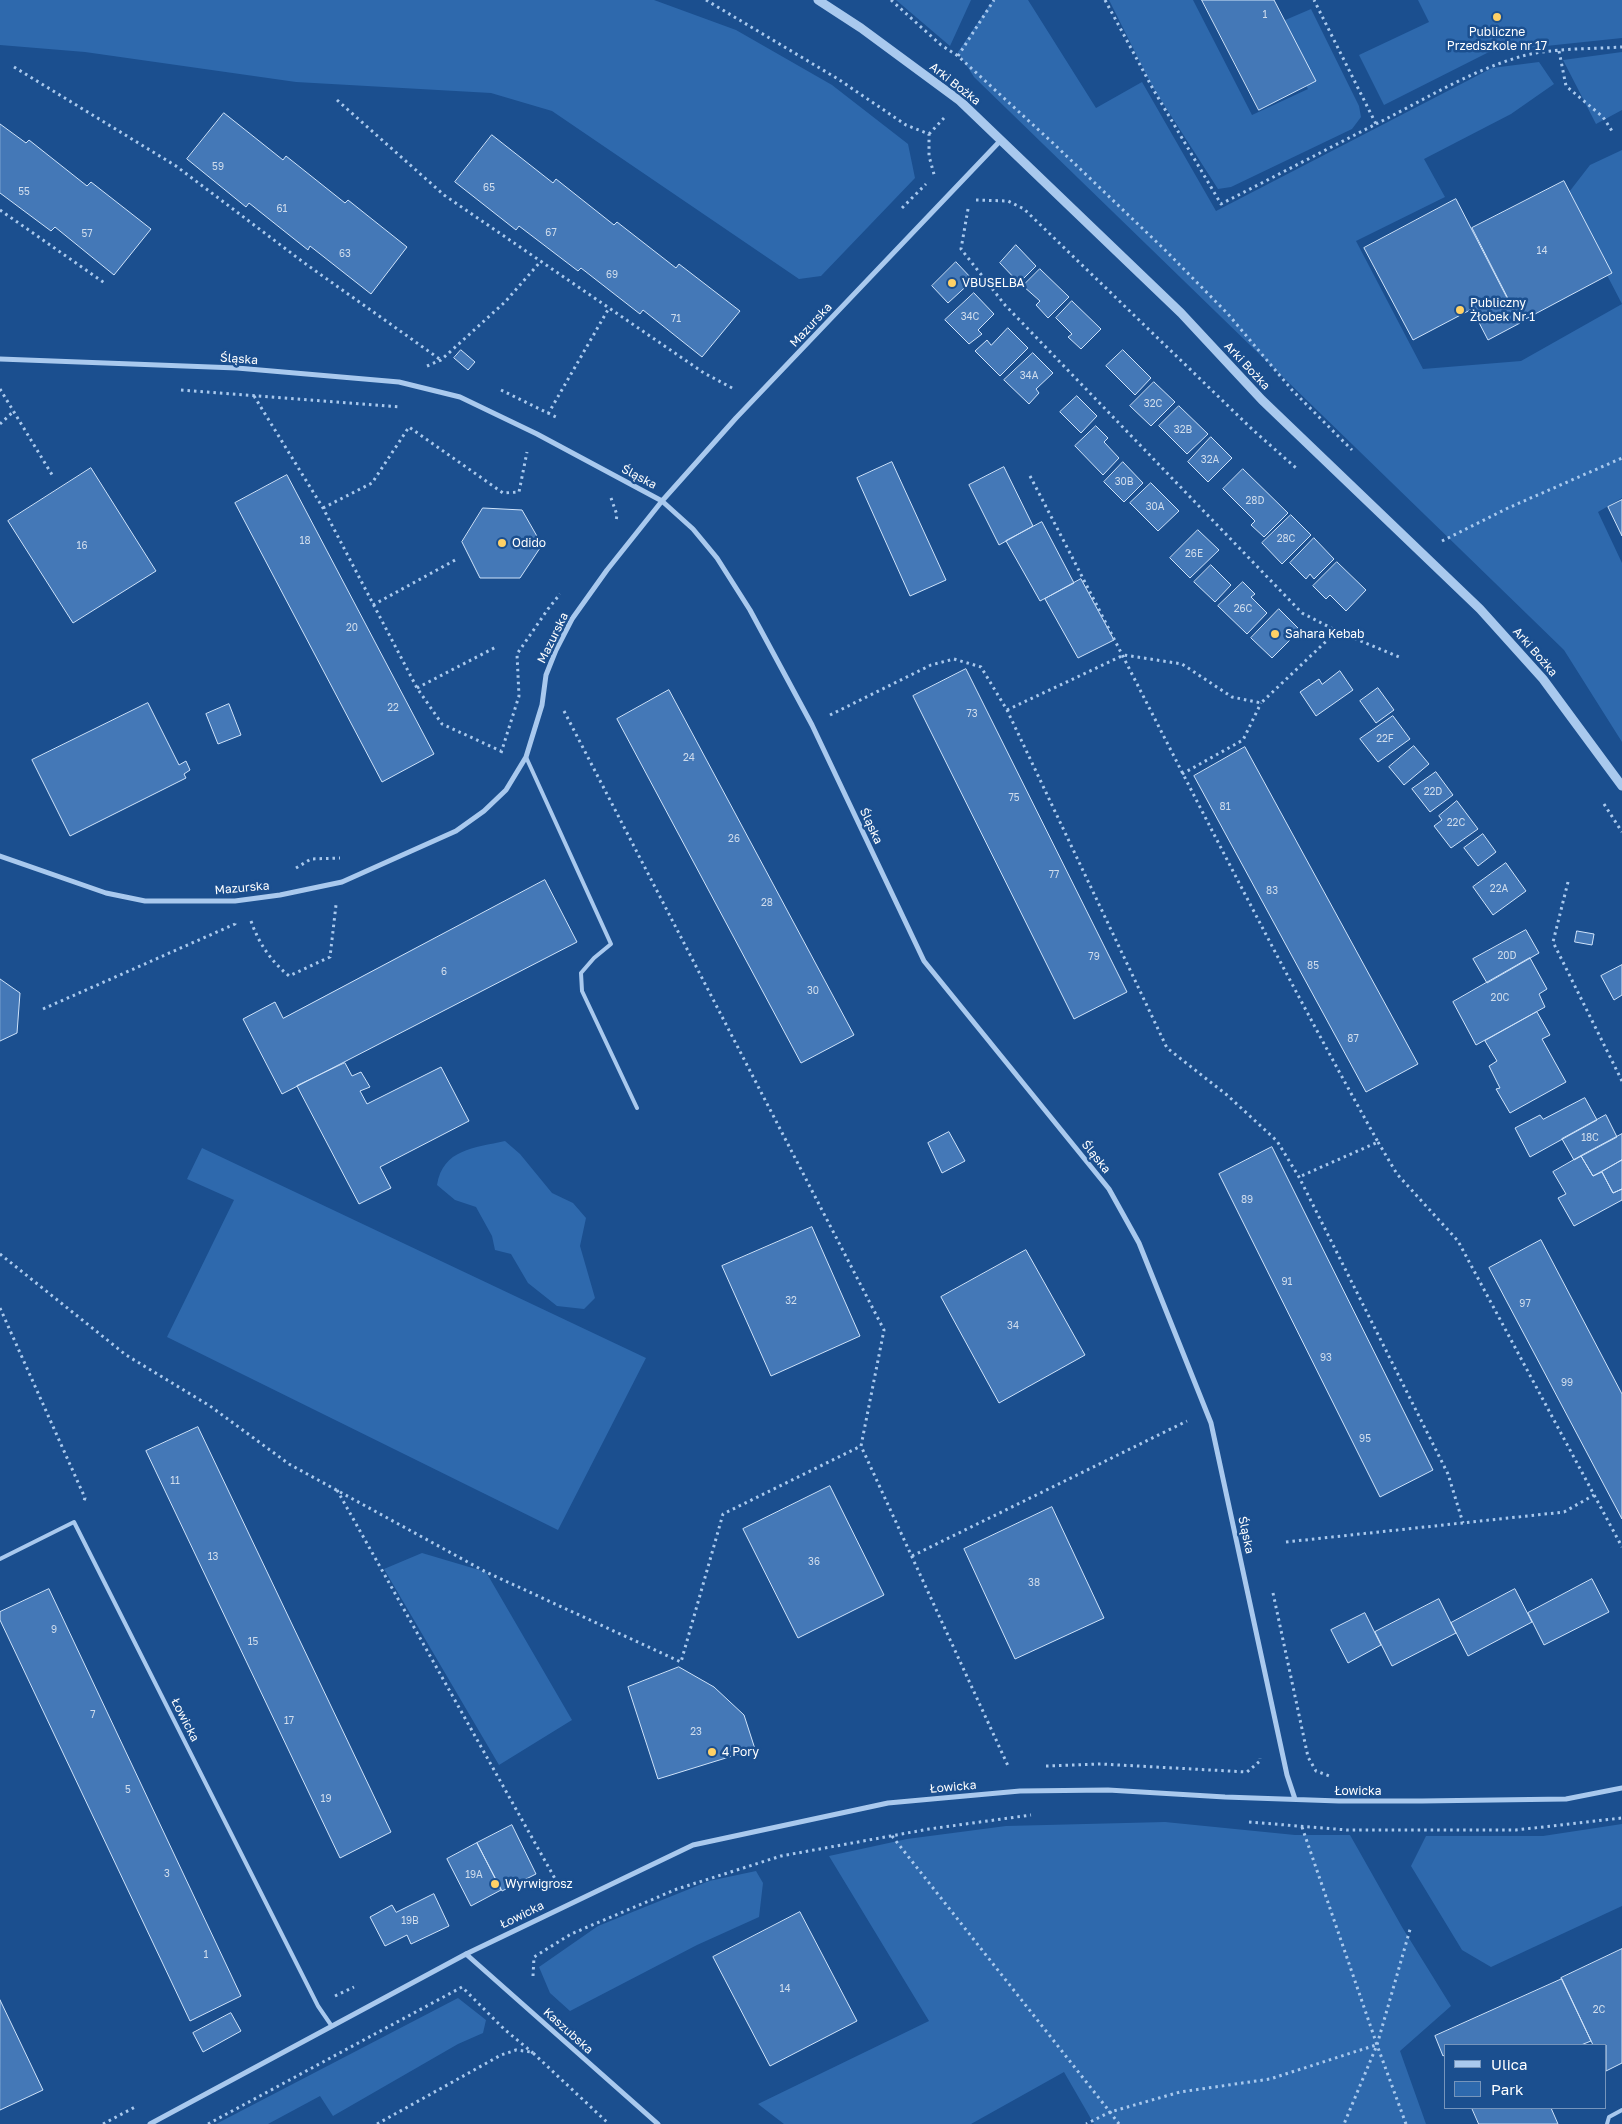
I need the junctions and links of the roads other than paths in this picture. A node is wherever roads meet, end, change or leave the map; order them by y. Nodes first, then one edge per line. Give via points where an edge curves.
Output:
1 (818, 0) edge
2 (1001, 139) junction
3 (0, 359) edge
4 (662, 501) junction
5 (526, 757) junction
6 (1622, 786) edge
7 (0, 856) edge
8 (637, 1108) dead end
9 (0, 1559) edge
10 (1622, 1788) edge
11 (1295, 1799) junction
12 (466, 1954) junction
13 (330, 2025) junction
14 (1622, 2110) edge
15 (150, 2124) edge
16 (658, 2124) edge
17 (1607, 2124) edge

1 - 2 street, Arki Bożka via 960,101
2 - 4 street, Mazurska via 736,418
2 - 6 street, Arki Bożka via 1181,313 1262,400 1480,609 1543,679
3 - 4 street, Śląska via 237,368 399,382 460,397
4 - 5 street, Mazurska via 572,619 546,675 542,705
4 - 11 street, Śląska via 693,529 717,558 750,610 812,725 924,962 1109,1189 1138,1243 1211,1423 1287,1775
5 - 7 street, Mazurska via 506,790 456,831 342,882 280,895 235,901 145,901 106,893
5 - 8 lane via 611,944 581,973 582,991
9 - 13 lane, Łowicka via 74,1522
10 - 11 street, Łowicka via 1566,1799
11 - 12 street, Łowicka via 1108,1790 1020,1791 888,1803 693,1845
12 - 13 street, Łowicka
12 - 16 street, Kaszubska
13 - 15 street, Łowicka
14 - 17 lane via 1609,2117

